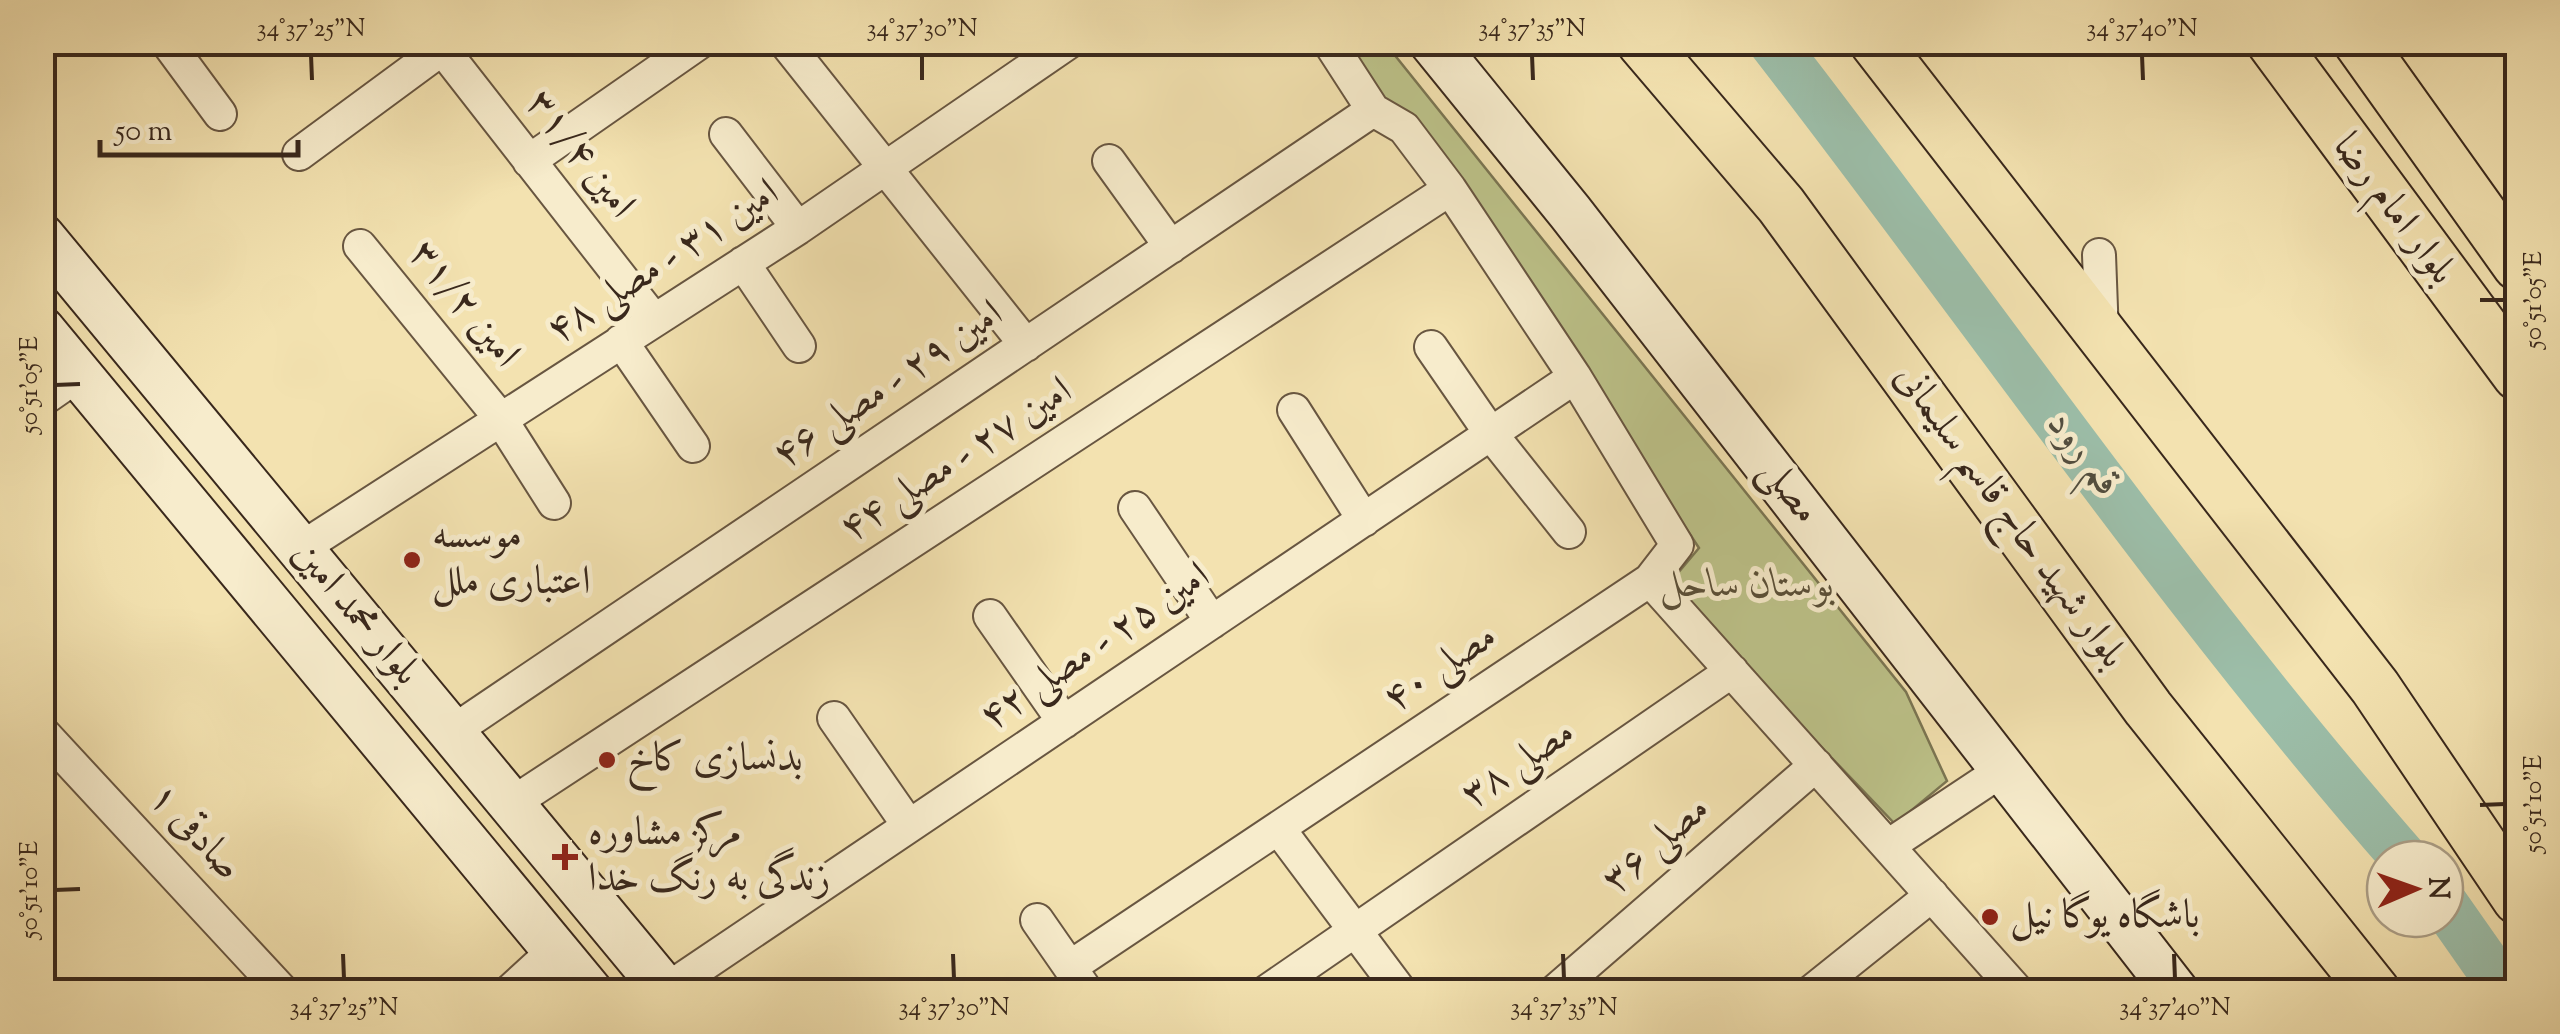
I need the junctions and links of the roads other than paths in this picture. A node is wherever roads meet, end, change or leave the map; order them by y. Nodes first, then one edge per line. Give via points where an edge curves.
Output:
1 (167, 42) edge
2 (700, 42) edge
3 (785, 42) edge
4 (1069, 42) edge
5 (1329, 42) edge
6 (1432, 42) edge
7 (1642, 42) edge
8 (1875, 42) edge
9 (2272, 42) edge
10 (2359, 42) edge
11 (443, 45) edge
12 (1372, 110) junction
13 (220, 114) dead end
14 (726, 134) dead end
15 (299, 154) dead end
16 (529, 161) junction
17 (1109, 161) dead end
18 (888, 168) junction
19 (1450, 189) junction
20 (798, 228) junction
21 (42, 236) edge
22 (360, 246) dead end
23 (1171, 247) junction
24 (2099, 255) dead end
25 (742, 264) junction
26 (2518, 265) edge
27 (654, 320) junction
28 (42, 330) edge
29 (2102, 335) junction
30 (621, 341) junction
31 (798, 346) dead end
32 (1026, 346) junction
33 (1431, 346) dead end
34 (2518, 375) edge
35 (1575, 378) junction
36 (60, 388) edge
37 (1294, 410) dead end
38 (500, 418) junction
39 (1491, 434) junction
40 (693, 446) dead end
41 (554, 503) dead end
42 (1135, 508) dead end
43 (1364, 520) junction
44 (1569, 532) dead end
45 (300, 549) junction
46 (1650, 580) junction
47 (990, 616) dead end
48 (1212, 622) junction
49 (1732, 671) junction
50 (2388, 707) junction
51 (834, 718) dead end
52 (1064, 722) junction
53 (42, 732) edge
54 (452, 732) junction
55 (1816, 765) junction
56 (2004, 768) junction
57 (511, 804) junction
58 (909, 826) junction
59 (1279, 829) junction
60 (2518, 836) edge
61 (1888, 846) junction
62 (1932, 895) junction
63 (2518, 899) edge
64 (600, 909) junction
65 (1037, 920) dead end
66 (1354, 929) junction
67 (2326, 931) junction
68 (556, 949) junction
69 (1079, 979) edge
70 (666, 991) edge
71 (283, 992) edge
72 (509, 992) edge
73 (590, 992) edge
74 (1266, 992) edge
75 (1401, 992) edge
76 (1554, 992) edge
77 (1811, 992) edge
78 (2018, 992) edge
79 (2176, 992) edge
80 (2352, 992) edge
81 (2375, 992) edge

1 - 13 street
2 - 16 street
3 - 18 street
4 - 18 street, امین ۳۱ - مصلی ۴۸
5 - 12 street
6 - 56 main road, مصلی
7 - 67 main road, بلوار شهید حاج قاسم سلیمانی via 1781,205 2148,708
8 - 29 main road
9 - 34 main road, بلوار امام رضا
10 - 26 main road, بلوار امام رضا
11 - 15 street
11 - 16 street, امین ۳۱/۴
12 - 19 street via 1404,128
12 - 23 street, امین ۲۹ - مصلی ۴۶
14 - 20 street
16 - 27 street, امین ۳۱/۴
17 - 23 street
18 - 20 street, امین ۳۱ - مصلی ۴۸
18 - 32 street
19 - 35 street
19 - 57 street, امین ۲۷ - مصلی ۴۴
20 - 25 street, امین ۳۱ - مصلی ۴۸
21 - 45 main road, بلوار محمد امین
22 - 38 street, امین ۳۱/۲
23 - 32 street, امین ۲۹ - مصلی ۴۶
24 - 29 street
25 - 27 street, امین ۳۱ - مصلی ۴۸
25 - 31 street
27 - 30 street, امین ۳۱ - مصلی ۴۸
28 - 36 main road, بلوار محمد امین
29 - 50 main road
30 - 38 street, امین ۳۱ - مصلی ۴۸
30 - 40 street
32 - 54 street, امین ۲۹ - مصلی ۴۶
33 - 39 street
35 - 39 street, امین ۲۵ - مصلی ۴۲
35 - 46 street via 1678,545
36 - 68 main road, بلوار محمد امین
37 - 43 street
38 - 41 street, امین ۳۱/۲
38 - 45 street, امین ۳۱ - مصلی ۴۸
39 - 43 street, امین ۲۵ - مصلی ۴۲
39 - 44 street
42 - 48 street
43 - 48 street, امین ۲۵ - مصلی ۴۲
45 - 54 main road, بلوار محمد امین
46 - 49 street
46 - 59 street, مصلی ۴۰
47 - 52 street
48 - 52 street, امین ۲۵ - مصلی ۴۲
49 - 55 street
49 - 66 street, مصلی ۳۸
50 - 60 main road
50 - 63 main road
51 - 58 street
52 - 58 street, امین ۲۵ - مصلی ۴۲
53 - 71 street, صادقی ۱
54 - 57 main road, بلوار محمد امین
55 - 61 street
55 - 76 street, مصلی ۳۶
56 - 61 street
56 - 79 main road, مصلی
57 - 64 main road, بلوار محمد امین
58 - 70 street, امین ۲۵ - مصلی ۴۲
59 - 66 street
59 - 69 street, مصلی ۴۰
61 - 62 street
62 - 77 street
62 - 78 street
64 - 68 main road
64 - 70 main road, بلوار محمد امین
65 - 69 street
66 - 74 street, مصلی ۳۸
66 - 75 street
67 - 80 main road
67 - 81 main road, بلوار شهید حاج قاسم سلیمانی
68 - 72 street
68 - 73 main road, بلوار محمد امین

